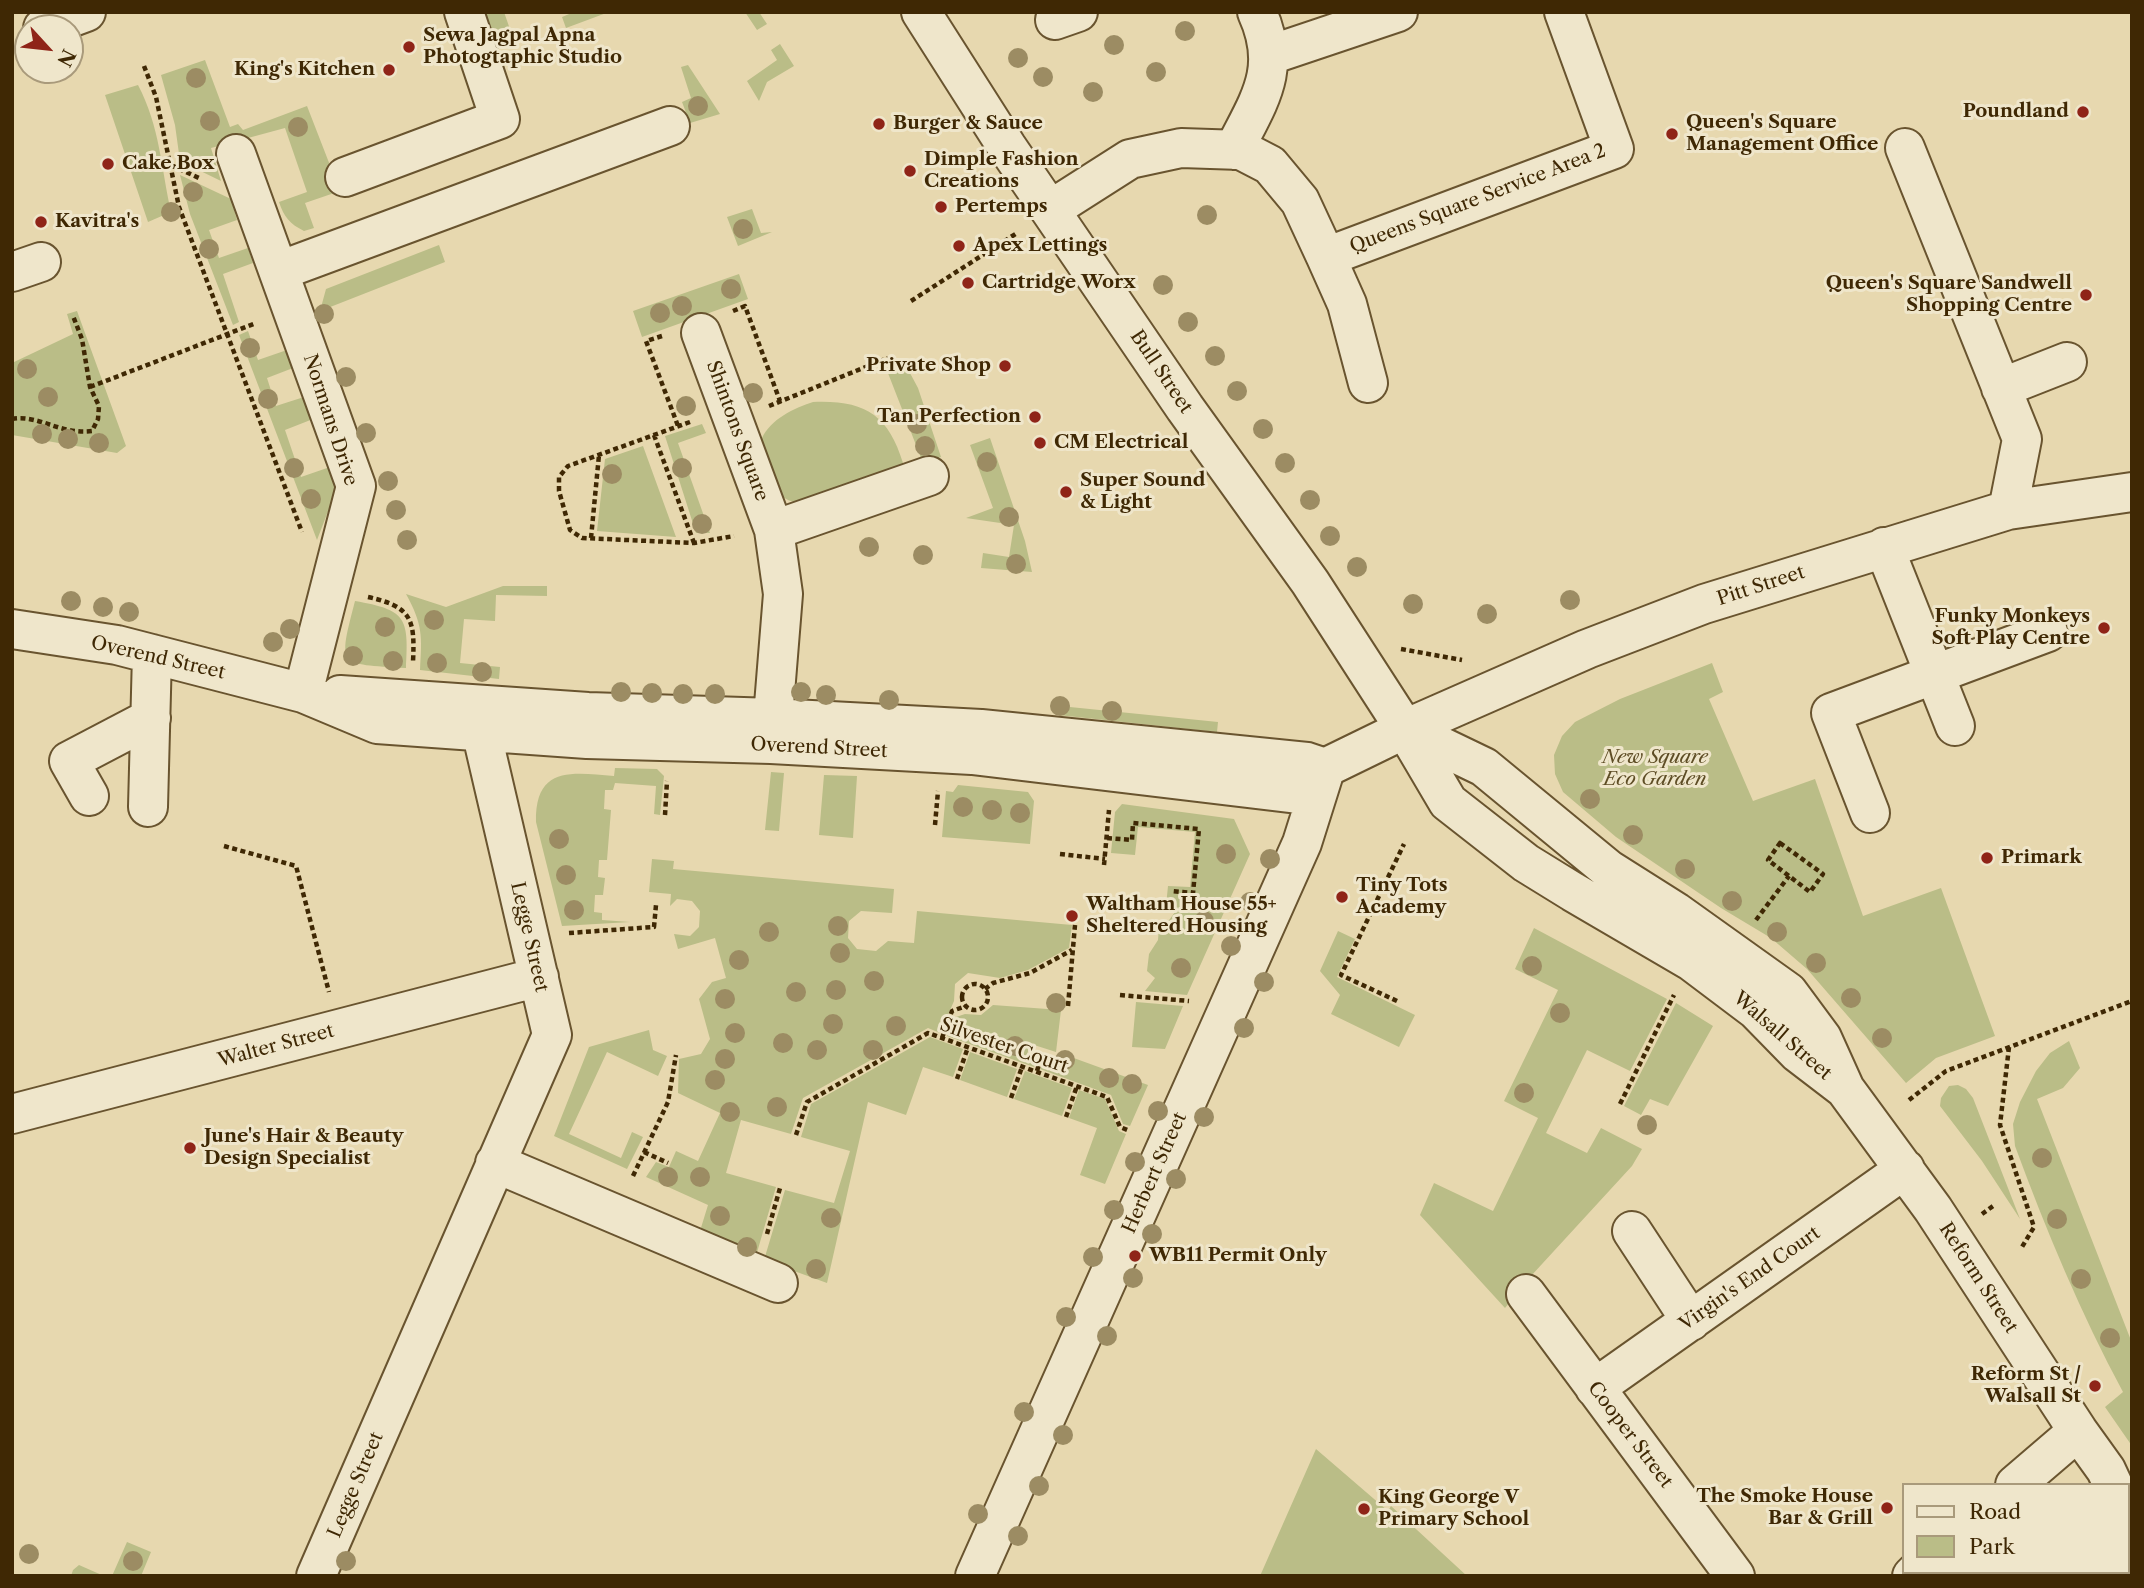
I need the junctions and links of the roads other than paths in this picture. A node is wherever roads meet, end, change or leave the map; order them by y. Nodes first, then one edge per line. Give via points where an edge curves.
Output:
1 (464, 12) edge
2 (921, 12) edge
3 (1257, 12) edge
4 (1398, 12) edge
5 (1564, 12) edge
6 (1270, 55) junction
7 (670, 126) dead end
8 (1905, 148) dead end
9 (1234, 150) junction
10 (236, 154) dead end
11 (345, 177) dead end
12 (1050, 209) junction
13 (1326, 257) junction
14 (279, 271) junction
15 (701, 333) dead end
16 (2067, 362) dead end
17 (1368, 383) dead end
18 (2001, 388) junction
19 (929, 476) dead end
20 (2132, 492) edge
21 (2008, 510) junction
22 (774, 530) junction
23 (1884, 547) junction
24 (12, 629) edge
25 (2048, 632) dead end
26 (152, 654) junction
27 (1934, 675) junction
28 (303, 693) junction
29 (151, 718) junction
30 (479, 718) junction
31 (1955, 726) dead end
32 (1405, 729) junction
33 (773, 731) junction
34 (1325, 768) junction
35 (89, 796) dead end
36 (148, 807) dead end
37 (1870, 814) dead end
38 (539, 977) junction
39 (1845, 1089) joint
40 (12, 1114) edge
41 (495, 1163) junction
42 (1905, 1169) junction
43 (1632, 1231) dead end
44 (765, 1278) road end
45 (1525, 1294) dead end
46 (1691, 1321) junction
47 (1595, 1388) junction
48 (2078, 1431) junction
49 (2017, 1483) edge
50 (2121, 1483) edge
51 (316, 1576) edge
52 (975, 1576) edge
53 (1735, 1576) edge

1 - 11 street via 500,119
2 - 12 street, Bull Street
3 - 6 street
4 - 6 street
5 - 13 street, Queens Square Service Area 2 via 1614,149
6 - 9 street via 1262,94
7 - 14 street
8 - 18 street
9 - 12 street via 1181,148 1130,159
9 - 13 street via 1270,165 1300,201
10 - 14 street, Normans Drive
12 - 32 street, Bull Street via 1310,582
13 - 17 street via 1347,304
14 - 28 street, Normans Drive via 356,486 347,592
15 - 22 street, Shintons Square
16 - 18 street
18 - 21 street via 2022,439
19 - 22 street
20 - 21 street, Pitt Street
21 - 23 street, Pitt Street
22 - 33 street, Shintons Square via 783,594
23 - 27 street
23 - 32 street, Pitt Street via 1704,604 1587,649
24 - 26 street, Overend Street
25 - 27 street
26 - 28 street, Overend Street
26 - 29 street
27 - 31 street
27 - 37 street via 1831,713
28 - 30 street, Overend Street
29 - 35 street via 69,761
29 - 36 street
30 - 33 street, Overend Street via 588,712
30 - 38 street, Legge Street
32 - 34 street, Overend Street
32 - 39 street, Walsall Street via 1448,802 1526,863 1691,961 1756,1010 1798,1053
33 - 34 street, Overend Street via 1306,794
34 - 52 street, Herbert Street via 1302,843
38 - 40 street, Walter Street
38 - 41 street, Legge Street via 552,1035
39 - 42 street, Reform Street
41 - 44 street
41 - 51 street, Legge Street
42 - 46 street, Virgin's End Court
42 - 48 street, Reform Street
43 - 46 street
45 - 47 street, Cooper Street
46 - 47 street, Virgin's End Court
47 - 53 street, Cooper Street
48 - 49 street
48 - 50 street, Reform Street

